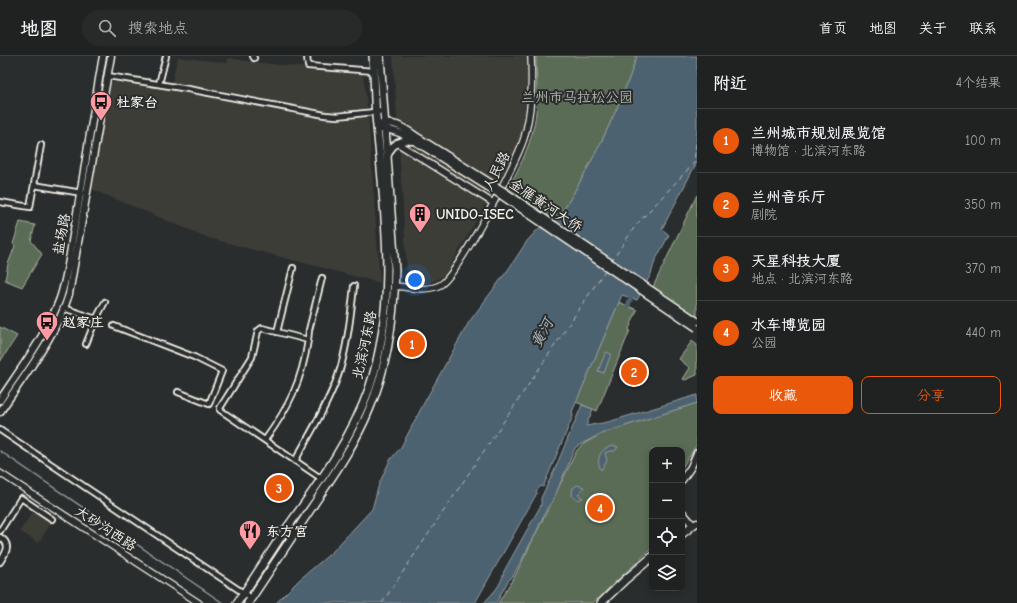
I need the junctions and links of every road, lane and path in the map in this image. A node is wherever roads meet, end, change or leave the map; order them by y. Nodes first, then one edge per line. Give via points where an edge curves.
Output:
1 (103, 56) edge
2 (111, 56) edge
3 (166, 56) edge
4 (307, 56) edge
5 (373, 56) edge
6 (380, 56) edge
7 (531, 56) edge
8 (374, 71) junction
9 (108, 76) junction
10 (159, 84) junction
11 (384, 111) junction
12 (375, 112) junction
13 (386, 125) junction
14 (377, 127) junction
15 (417, 140) junction
16 (397, 143) junction
17 (41, 145) dead end
18 (388, 155) junction
19 (34, 185) junction
20 (83, 193) junction
21 (0, 202) edge
22 (493, 203) junction
23 (293, 268) dead end
24 (322, 278) dead end
25 (354, 286) dead end
26 (395, 286) junction
27 (105, 302) dead end
28 (64, 308) junction
29 (96, 320) junction
30 (697, 321) edge
31 (114, 326) dead end
32 (697, 328) edge
33 (277, 332) junction
34 (308, 340) junction
35 (86, 344) dead end
36 (178, 392) dead end
37 (0, 400) edge
38 (0, 412) edge
39 (0, 430) edge
40 (265, 440) junction
41 (697, 453) edge
42 (295, 461) junction
43 (0, 473) edge
44 (685, 476) edge
45 (322, 478) junction
46 (685, 515) edge
47 (52, 518) dead end
48 (695, 524) edge
49 (0, 531) edge
50 (685, 532) edge
51 (0, 537) edge
52 (649, 560) edge
53 (0, 562) edge
54 (241, 598) edge
55 (249, 601) edge
56 (604, 602) edge
57 (199, 603) edge

1 - 20 main road, 盐场路
2 - 9 main road, 盐场路
3 - 10 street
4 - 8 street via 308,66
5 - 8 main road, 北滨河东路
6 - 11 main road, 北滨河东路
7 - 22 street, 人民路 via 532,87 524,140
8 - 12 main road, 北滨河东路
9 - 10 street
9 - 20 main road, 盐场路
10 - 12 street via 325,115
11 - 12 street
11 - 13 main road, 北滨河东路
12 - 14 main road, 北滨河东路
13 - 14 main road
13 - 15 main road
13 - 18 main road, 北滨河东路
14 - 45 main road, 北滨河东路 via 388,278 383,332 369,389 362,406
15 - 16 main road
15 - 30 main road, 金雁黄河大侨, bridge via 505,192
15 - 32 main road, 金雁黄河大侨, bridge
16 - 18 main road
16 - 22 street
17 - 19 street
18 - 26 main road, 北滨河东路
19 - 20 street
19 - 21 street via 30,208
20 - 28 main road, 盐场路 via 69,294
20 - 37 main road, 盐场路 via 59,300 47,328
22 - 26 street, 人民路 via 448,279 431,288
23 - 33 street
24 - 34 street
25 - 42 street via 338,376
26 - 55 main road, 北滨河东路 via 390,334 370,410 347,454
27 - 29 street
28 - 29 street
28 - 38 main road, 盐场路 via 43,346
29 - 35 street
31 - 36 street via 194,357 222,371 208,404
33 - 34 street
33 - 40 street via 262,328 258,331 252,357 220,408
34 - 40 street via 306,357 294,393 281,418
39 - 54 street
40 - 42 street
41 - 44 main road
42 - 45 street
43 - 57 street, 大砂沟西路
45 - 54 main road, 北滨河东路
46 - 48 main road
47 - 49 street via 21,498
48 - 50 main road
51 - 53 street via 8,546
52 - 56 main road
54 - 55 street

